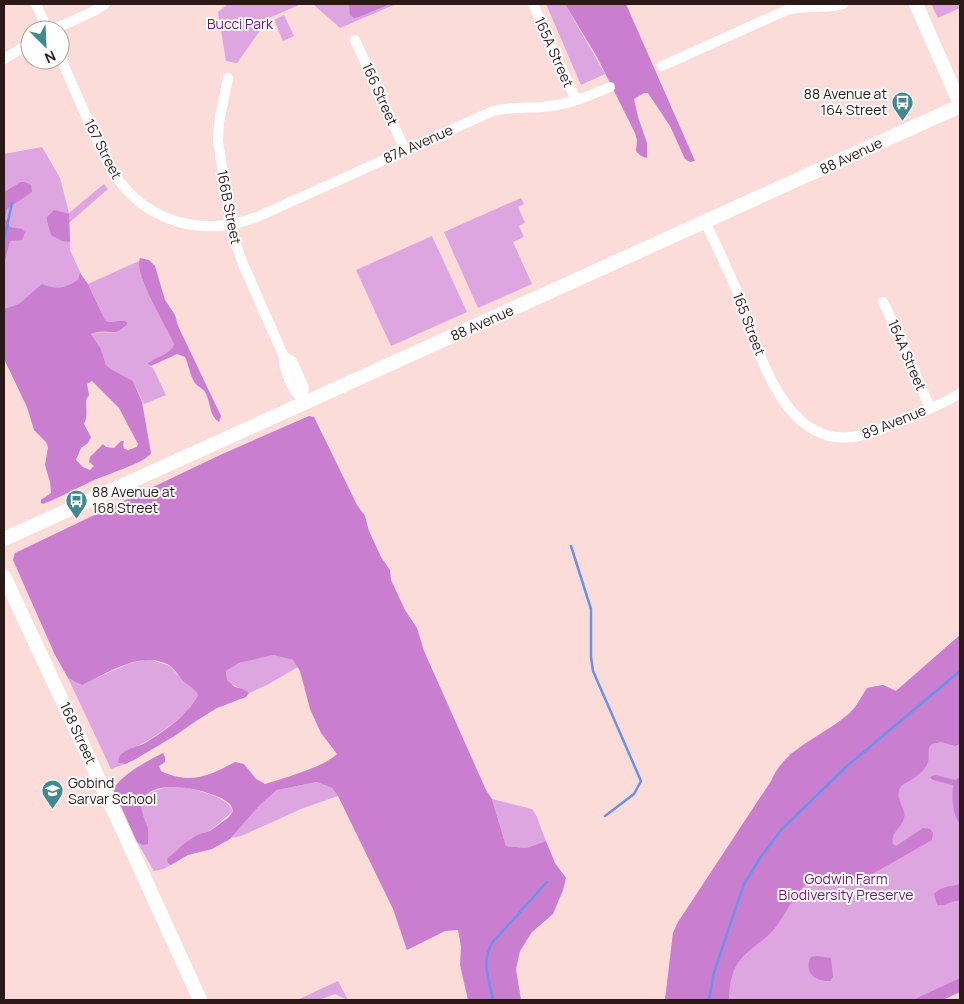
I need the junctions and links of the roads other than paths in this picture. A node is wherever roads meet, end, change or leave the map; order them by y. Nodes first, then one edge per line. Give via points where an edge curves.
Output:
1 (36, 4) edge
2 (105, 4) edge
3 (533, 4) edge
4 (843, 4) edge
5 (916, 4) edge
6 (43, 20) edge
7 (70, 22) edge
8 (355, 40) dead end
9 (20, 49) edge
10 (4, 59) edge
11 (662, 66) dead end
12 (66, 70) edge
13 (228, 78) dead end
14 (610, 87) dead end
15 (576, 100) junction
16 (960, 105) edge
17 (405, 150) junction
18 (706, 222) junction
19 (231, 224) junction
20 (883, 302) dead end
21 (960, 393) edge
22 (301, 397) junction
23 (930, 408) junction
24 (799, 420) joint
25 (4, 539) edge
26 (4, 576) edge
27 (200, 1000) edge

1 - 6 street
2 - 7 street
3 - 15 street, 165A Street
4 - 11 street via 782,12
5 - 16 main road
8 - 17 street, 166 Street
9 - 10 street
12 - 19 street, 167 Street via 107,163 129,192 147,208 172,220 201,226
13 - 19 street, 166B Street via 218,136
14 - 15 street, 87A Avenue
15 - 17 street, 87A Avenue via 493,111
16 - 18 main road, 88 Avenue
17 - 19 street, 87A Avenue via 257,217
18 - 22 main road, 88 Avenue
18 - 24 street, 165 Street via 778,395
19 - 22 street, 166B Street via 243,264 284,357 284,366
20 - 23 street, 164A Street
21 - 23 street, 89 Avenue
22 - 25 main road, 88 Avenue
23 - 24 street, 89 Avenue via 857,437 836,437
26 - 27 main road, 168 Street

